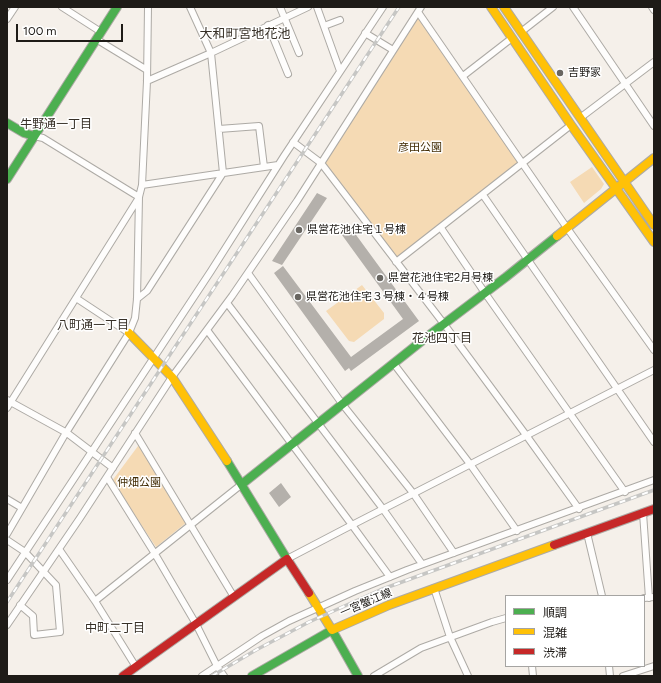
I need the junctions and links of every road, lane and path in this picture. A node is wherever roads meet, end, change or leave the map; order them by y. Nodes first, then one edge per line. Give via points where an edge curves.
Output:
1 (15, 7) edge
2 (62, 7) edge
3 (117, 7) edge
4 (148, 7) edge
5 (190, 7) edge
6 (280, 7) edge
7 (308, 7) edge
8 (317, 7) edge
9 (383, 7) edge
10 (491, 7) edge
11 (504, 7) edge
12 (553, 7) edge
13 (573, 7) edge
14 (652, 7) edge
15 (420, 10) edge
16 (654, 10) edge
17 (284, 17) junction
18 (7, 19) edge
19 (340, 20) dead end
20 (268, 25) junction
21 (324, 26) junction
22 (521, 32) junction
23 (365, 33) junction
24 (98, 35) junction
25 (512, 38) junction
26 (393, 50) junction
27 (211, 53) junction
28 (299, 53) dead end
29 (654, 62) edge
30 (147, 70) junction
31 (340, 71) junction
32 (288, 74) dead end
33 (463, 76) junction
34 (147, 81) junction
35 (626, 84) junction
36 (580, 118) junction
37 (7, 124) edge
38 (571, 125) junction
39 (654, 126) edge
40 (218, 129) junction
41 (34, 136) junction
42 (293, 142) junction
43 (654, 158) edge
44 (321, 163) junction
45 (523, 164) junction
46 (278, 165) junction
47 (264, 167) junction
48 (223, 173) junction
49 (7, 179) edge
50 (624, 181) junction
51 (142, 185) junction
52 (617, 187) junction
53 (483, 195) junction
54 (139, 197) junction
55 (654, 225) edge
56 (441, 228) junction
57 (567, 228) junction
58 (654, 242) edge
59 (527, 260) junction
60 (396, 262) junction
61 (248, 273) junction
62 (485, 294) junction
63 (76, 298) junction
64 (138, 299) junction
65 (227, 303) junction
66 (444, 324) junction
67 (207, 330) junction
68 (129, 333) junction
69 (654, 350) edge
70 (154, 357) junction
71 (394, 364) junction
72 (654, 370) edge
73 (172, 377) junction
74 (617, 388) junction
75 (9, 401) edge
76 (343, 405) junction
77 (7, 408) edge
78 (568, 413) junction
79 (318, 424) junction
80 (67, 433) junction
81 (135, 433) junction
82 (526, 435) junction
83 (654, 442) edge
84 (292, 445) junction
85 (92, 452) junction
86 (470, 464) junction
87 (113, 468) junction
88 (107, 477) junction
89 (654, 480) edge
90 (242, 484) junction
91 (624, 492) junction
92 (413, 493) junction
93 (7, 499) edge
94 (22, 508) junction
95 (383, 509) junction
96 (579, 509) junction
97 (654, 509) edge
98 (643, 513) junction
99 (191, 525) junction
100 (352, 525) junction
101 (516, 531) junction
102 (587, 533) junction
103 (7, 534) edge
104 (7, 540) edge
105 (59, 549) junction
106 (25, 552) junction
107 (454, 553) junction
108 (155, 554) junction
109 (287, 559) junction
110 (422, 564) junction
111 (43, 572) junction
112 (390, 577) junction
113 (7, 580) edge
114 (434, 588) junction
115 (602, 595) edge
116 (234, 597) junction
117 (649, 598) edge
118 (95, 601) junction
119 (20, 605) junction
120 (318, 608) junction
121 (505, 618) edge
122 (196, 624) junction
123 (7, 625) edge
124 (332, 630) junction
125 (450, 636) junction
126 (217, 666) junction
127 (654, 666) edge
128 (136, 667) junction
129 (123, 676) edge
130 (202, 676) edge
131 (224, 676) edge
132 (252, 676) edge
133 (358, 676) edge
134 (374, 676) edge
135 (468, 676) edge
136 (623, 676) edge

1 - 18 street
2 - 24 street
3 - 24 street
4 - 30 street
5 - 27 street
6 - 17 street
7 - 17 street
8 - 21 street
9 - 23 street
10 - 25 street
11 - 22 street
12 - 22 street
13 - 35 street
14 - 16 street
15 - 26 street
15 - 33 street
17 - 20 street
17 - 28 street
19 - 21 street
20 - 27 street
20 - 32 street
21 - 31 street
22 - 36 street
23 - 26 street
23 - 31 street
24 - 30 street
24 - 41 street
25 - 33 street
25 - 38 street
26 - 44 street
27 - 34 street
27 - 40 street
29 - 35 street
30 - 34 street
31 - 42 street
33 - 45 street
34 - 51 street
35 - 36 street
35 - 39 street
36 - 50 street
37 - 41 street
38 - 45 street
38 - 52 street
40 - 47 street via 259,126
40 - 48 street
41 - 49 street
41 - 54 street via 43,138
42 - 44 street
42 - 46 street
43 - 50 street
44 - 60 street
44 - 61 street
45 - 53 street
45 - 57 street
46 - 47 street
46 - 70 street
47 - 48 street
48 - 51 street
48 - 64 street via 147,291
50 - 52 street
50 - 55 street
51 - 54 street
52 - 57 street
52 - 58 street
53 - 56 street
53 - 59 street
54 - 63 street
54 - 64 street
56 - 60 street
56 - 62 street
57 - 59 street
57 - 69 street
59 - 62 street
59 - 74 street
60 - 66 street
61 - 65 street
61 - 76 street
62 - 66 street
62 - 78 street
63 - 68 street
63 - 75 street
64 - 68 street
65 - 67 street
65 - 79 street
66 - 71 street
66 - 82 street
67 - 73 street
67 - 84 street
68 - 70 street, 一宮蟹江線
68 - 80 street
70 - 73 street, 一宮蟹江線
70 - 85 street
71 - 76 street
71 - 86 street
72 - 74 street
73 - 81 street
73 - 90 street, 一宮蟹江線
74 - 78 street
74 - 83 street
75 - 77 street
75 - 80 street
76 - 79 street
76 - 92 street
78 - 82 street
78 - 91 street
79 - 84 street
79 - 95 street
80 - 85 street
80 - 94 street
81 - 87 street
81 - 99 street
82 - 86 street
82 - 96 street
84 - 90 street
84 - 100 street
85 - 87 street
85 - 106 street
86 - 92 street
86 - 101 street
87 - 88 street
88 - 105 street
88 - 108 street
89 - 91 street
90 - 99 street
90 - 109 street, 一宮蟹江線
91 - 96 street
92 - 95 street
92 - 107 street
93 - 94 street
94 - 103 street
95 - 100 street
95 - 110 street
96 - 101 street
97 - 98 street, 一宮蟹江線
98 - 102 street, 一宮蟹江線
98 - 117 street
99 - 108 street
99 - 116 street
100 - 109 street
100 - 112 street
101 - 107 street
102 - 114 street, 一宮蟹江線
102 - 115 street
104 - 106 street
105 - 111 street
105 - 118 street
106 - 111 street
106 - 113 street
107 - 110 street
108 - 118 street
108 - 122 street
109 - 116 street
109 - 120 street, 一宮蟹江線
110 - 112 street
111 - 119 street
111 - 119 street via 56,585 60,632 34,635 33,616
112 - 120 street
114 - 124 street, 一宮蟹江線
114 - 125 street
116 - 122 street
118 - 128 street
119 - 123 street
120 - 124 street, 一宮蟹江線
120 - 126 street via 262,636
121 - 125 street
122 - 126 street
122 - 128 street
124 - 132 street
124 - 133 street
125 - 134 street via 421,648
125 - 135 street
126 - 130 street
126 - 131 street
127 - 136 street
128 - 129 street

